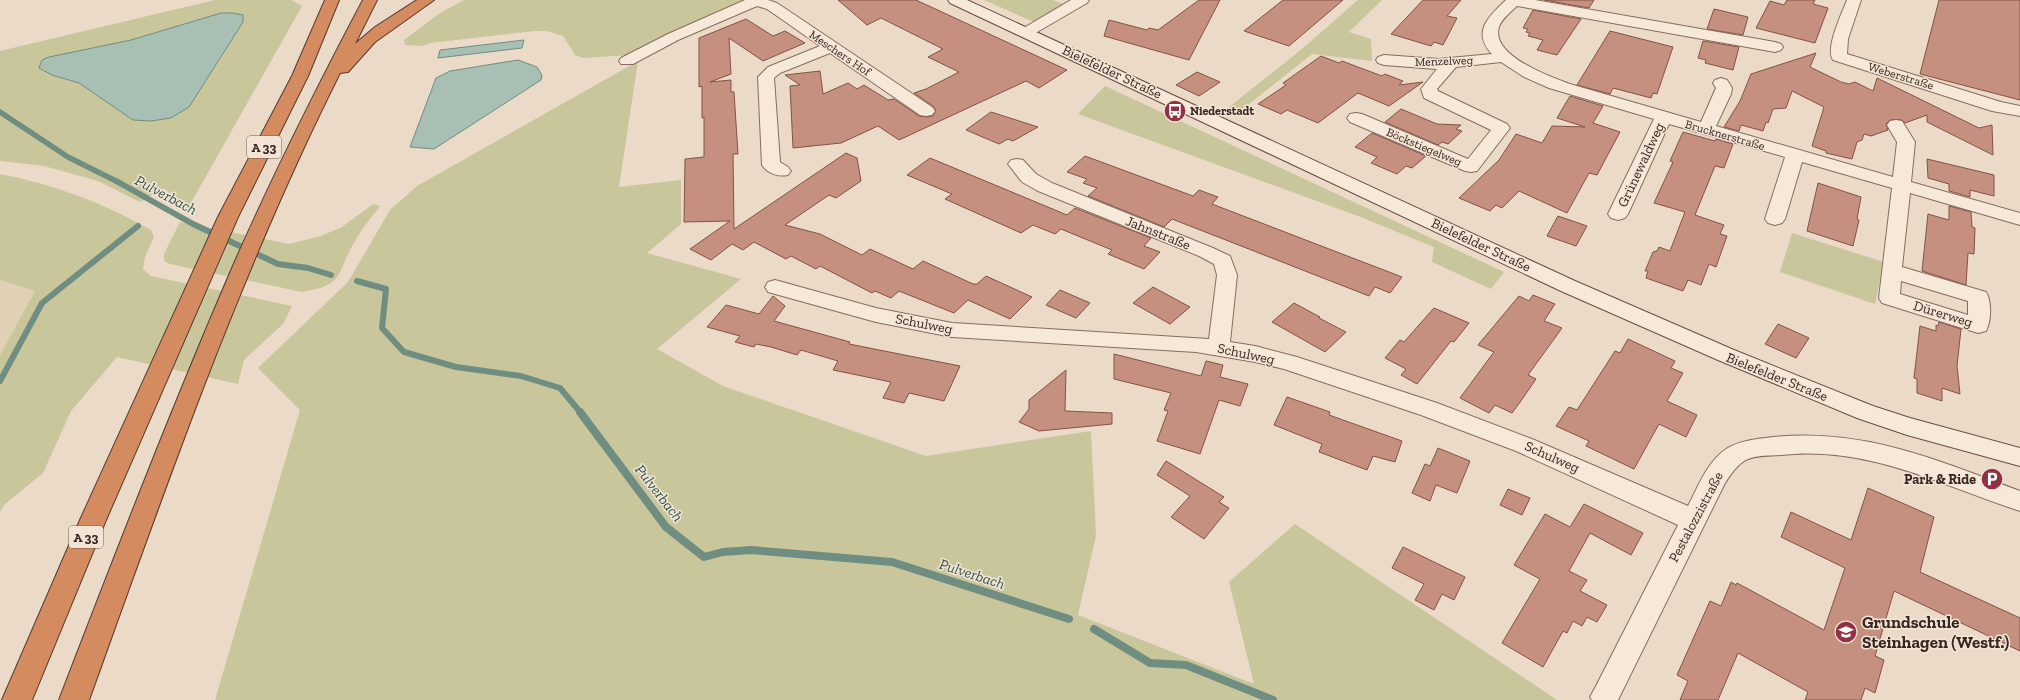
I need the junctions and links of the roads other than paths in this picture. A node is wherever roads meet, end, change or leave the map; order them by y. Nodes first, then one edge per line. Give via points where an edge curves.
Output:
1 (332, 0) edge
2 (345, 0) edge
3 (370, 0) edge
4 (428, 0) edge
5 (955, 0) edge
6 (1082, 0) edge
7 (1515, 0) edge
8 (1854, 0) edge
9 (753, 1) edge
10 (1028, 32) junction
11 (831, 47) junction
12 (1775, 48) dead end
13 (1505, 58) junction
14 (1384, 60) dead end
15 (627, 61) dead end
16 (1451, 63) junction
17 (300, 76) junction
18 (1721, 83) dead end
19 (926, 111) dead end
20 (2020, 111) edge
21 (312, 114) junction
22 (1664, 117) junction
23 (1356, 118) dead end
24 (1896, 125) dead end
25 (1706, 130) junction
26 (1796, 155) junction
27 (1017, 164) dead end
28 (782, 171) dead end
29 (1902, 186) junction
30 (1618, 214) dead end
31 (1775, 219) dead end
32 (2020, 219) edge
33 (1892, 271) dead end
34 (775, 287) dead end
35 (1219, 347) junction
36 (2020, 458) edge
37 (2020, 501) edge
38 (1692, 520) junction
39 (1605, 697) dead end
40 (18, 700) edge
41 (74, 700) edge

1 - 17 highway
2 - 17 highway, A 33
3 - 21 highway, A 33 via 330,74
4 - 21 highway via 400,16 357,52 343,67
5 - 10 street, Bielefelder Straße
6 - 10 street
7 - 12 street, Brucknerstraße
7 - 13 street, Brucknerstraße via 1495,20 1490,29 1495,46
8 - 20 street, Weberstraße via 1840,38 1839,57 1998,107
9 - 11 street, Meschers Hof via 772,6
9 - 15 street
10 - 36 street, Bielefelder Straße via 1568,286 1746,364 1864,412
11 - 19 street, Meschers Hof
11 - 28 street via 774,70 766,77 771,166
13 - 16 street, Menzelweg
13 - 22 street, Brucknerstraße via 1550,83
14 - 16 street, Menzelweg via 1425,64
16 - 23 street, Böckstiegelweg via 1429,89 1430,94 1501,128 1471,167
17 - 40 highway, A 33 via 228,217 93,520
18 - 25 street via 1724,88 1723,94
21 - 41 highway, A 33 via 261,223 193,384
22 - 25 street, Brucknerstraße
22 - 30 street, Grünewaldweg
24 - 29 street via 1906,142
25 - 26 street, Brucknerstraße
26 - 29 street, Brucknerstraße
26 - 31 street
27 - 35 street, Jahnstraße via 1029,178 1045,187 1206,252 1222,261 1227,275
29 - 32 street, Brucknerstraße
29 - 33 street
34 - 35 street, Schulweg via 876,315 952,330 1188,343
35 - 38 street, Schulweg via 1289,363 1429,409 1524,445
37 - 38 street, Pestalozzistraße via 1871,450 1843,445 1801,443 1778,445 1739,454 1725,464 1715,477
38 - 39 street, Pestalozzistraße

